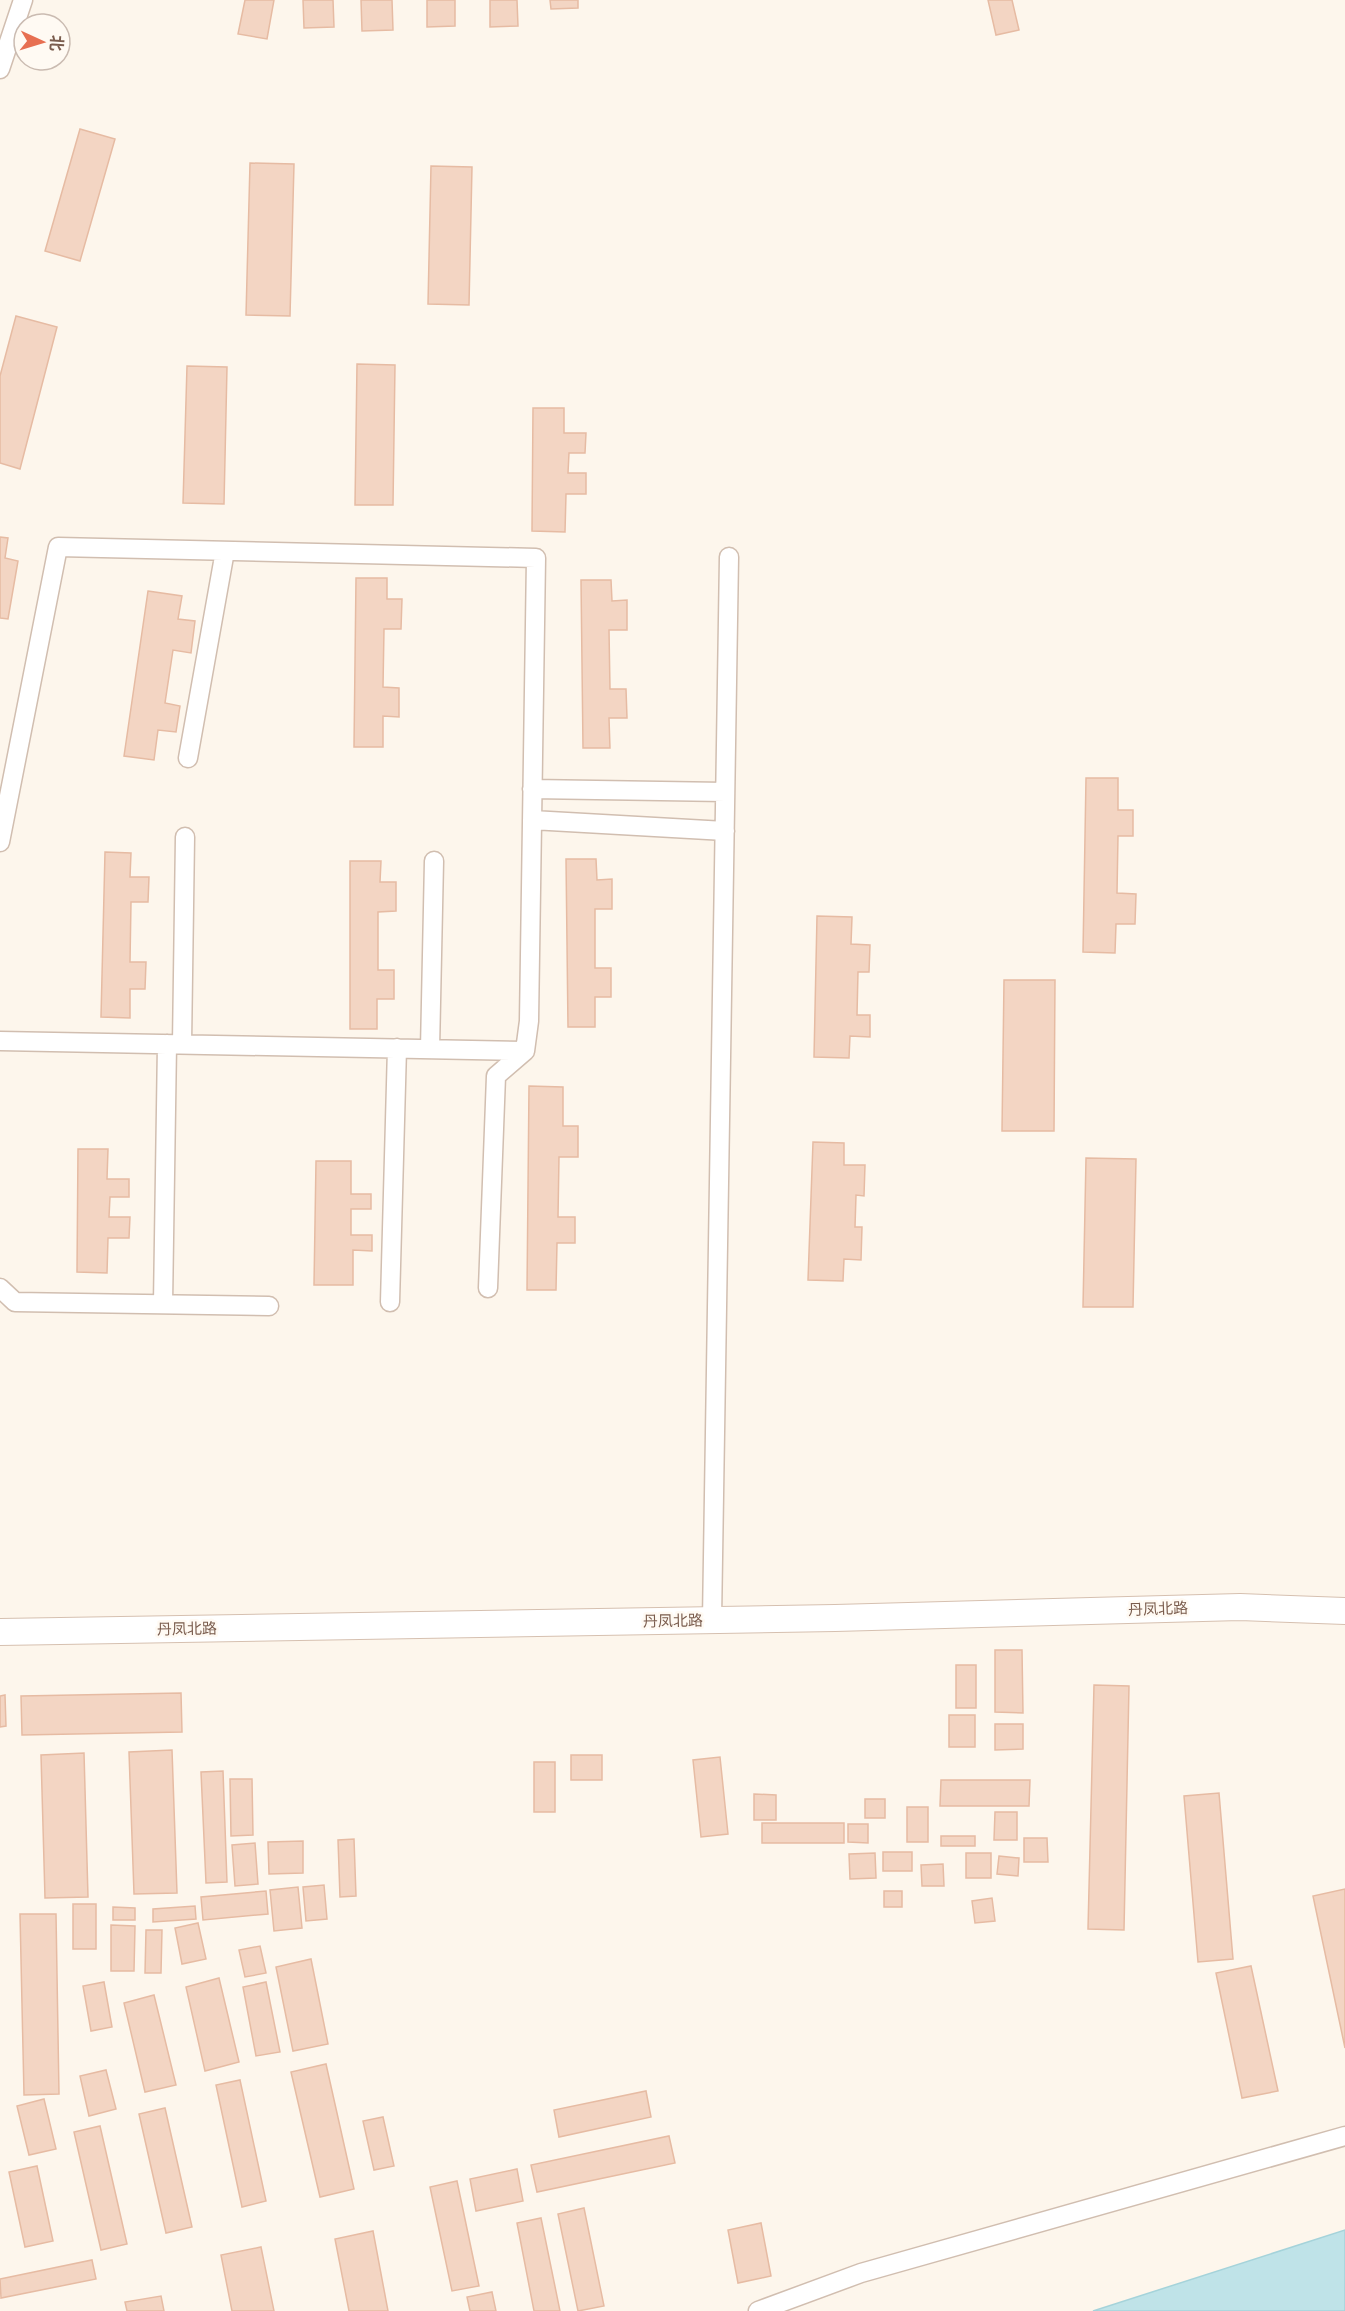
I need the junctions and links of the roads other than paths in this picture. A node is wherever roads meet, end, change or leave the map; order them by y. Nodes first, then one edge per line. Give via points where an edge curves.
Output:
1 (22, 0) edge
2 (0, 69) edge
3 (225, 551) junction
4 (729, 557) dead end
5 (188, 758) dead end
6 (532, 789) junction
7 (725, 792) junction
8 (5, 798) edge
9 (3, 818) edge
10 (532, 820) junction
11 (725, 831) junction
12 (185, 837) dead end
13 (0, 842) edge
14 (434, 861) dead end
15 (0, 1041) edge
16 (174, 1044) junction
17 (397, 1048) junction
18 (430, 1049) junction
19 (525, 1051) junction
20 (0, 1288) edge
21 (488, 1288) dead end
22 (390, 1302) dead end
23 (163, 1304) junction
24 (269, 1306) dead end
25 (1345, 1611) edge
26 (712, 1620) junction
27 (0, 1632) edge
28 (1345, 2136) edge
29 (758, 2311) edge

1 - 2 street
3 - 5 street
3 - 6 street via 536,558
3 - 8 street via 58,547
4 - 7 street
6 - 7 street
6 - 10 street
7 - 11 street
8 - 9 street
9 - 13 street
10 - 11 street
10 - 19 street via 529,1021
11 - 26 street
12 - 16 street
14 - 18 street
15 - 16 street
16 - 17 street
16 - 23 street
17 - 18 street
17 - 22 street
18 - 19 street
19 - 21 street via 496,1076
20 - 23 street via 15,1302
23 - 24 street
25 - 26 main road, 丹凤北路 via 1240,1606
26 - 27 main road, 丹凤北路
28 - 29 street via 861,2273

